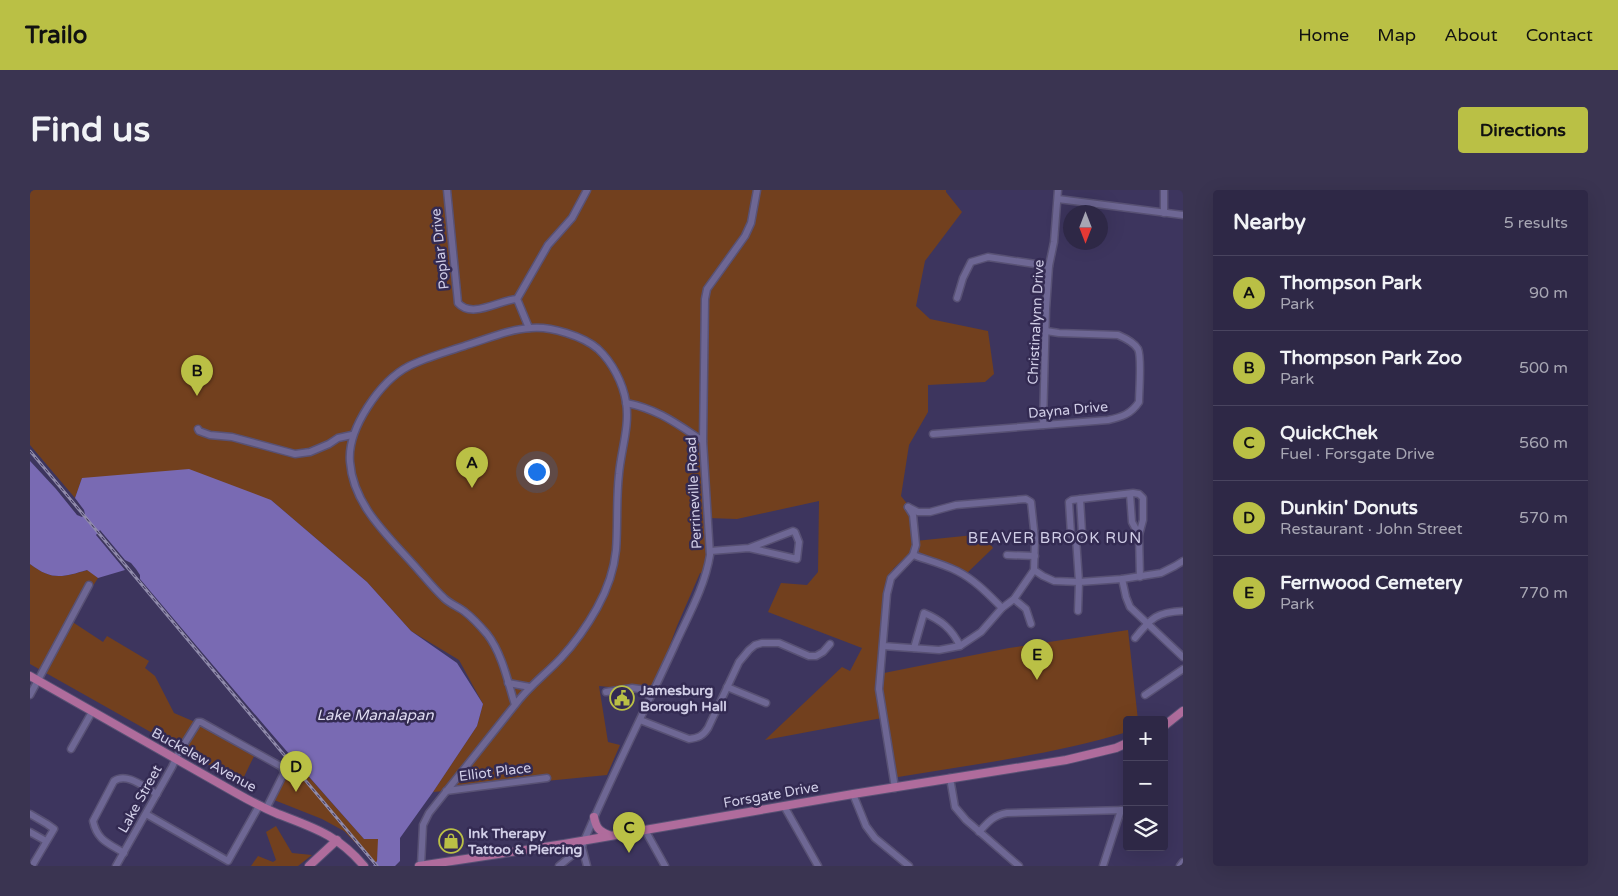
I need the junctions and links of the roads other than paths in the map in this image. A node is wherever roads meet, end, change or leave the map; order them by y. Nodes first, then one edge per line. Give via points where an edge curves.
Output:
1 (447, 190) edge
2 (587, 190) edge
3 (757, 190) edge
4 (1058, 190) edge
5 (1164, 190) edge
6 (1058, 199) junction
7 (1164, 213) junction
8 (1183, 215) edge
9 (1049, 266) junction
10 (957, 298) dead end
11 (517, 299) junction
12 (529, 328) junction
13 (1046, 331) junction
14 (626, 403) junction
15 (1044, 425) junction
16 (198, 429) dead end
17 (933, 434) dead end
18 (352, 435) junction
19 (703, 441) junction
20 (1130, 494) junction
21 (1080, 499) junction
22 (1138, 535) junction
23 (1076, 538) junction
24 (749, 548) junction
25 (710, 551) junction
26 (913, 555) junction
27 (1007, 555) dead end
28 (1035, 556) junction
29 (1183, 560) edge
30 (1034, 570) junction
31 (1140, 577) junction
32 (1122, 579) junction
33 (1079, 582) junction
34 (89, 586) dead end
35 (1014, 599) junction
36 (1002, 608) junction
37 (1078, 611) dead end
38 (1183, 611) edge
39 (1031, 624) dead end
40 (1147, 624) junction
41 (1135, 638) dead end
42 (830, 644) dead end
43 (883, 646) junction
44 (960, 646) junction
45 (914, 648) junction
46 (1183, 657) edge
47 (1183, 669) edge
48 (30, 676) edge
49 (38, 680) junction
50 (508, 683) junction
51 (530, 687) junction
52 (728, 687) junction
53 (654, 691) junction
54 (606, 692) dead end
55 (30, 695) edge
56 (1145, 695) dead end
57 (766, 703) dead end
58 (515, 705) junction
59 (1183, 711) edge
60 (92, 712) junction
61 (640, 720) junction
62 (1168, 723) edge
63 (1123, 745) edge
64 (71, 749) dead end
65 (175, 759) junction
66 (547, 778) dead end
67 (950, 778) junction
68 (894, 788) junction
69 (446, 791) junction
70 (157, 794) junction
71 (852, 794) junction
72 (784, 806) junction
73 (263, 807) junction
74 (1123, 810) edge
75 (1123, 813) edge
76 (30, 814) edge
77 (146, 814) junction
78 (594, 816) junction
79 (645, 830) junction
80 (30, 832) edge
81 (979, 832) junction
82 (610, 836) junction
83 (337, 840) junction
84 (46, 841) junction
85 (583, 844) junction
86 (124, 853) junction
87 (1183, 862) edge
88 (32, 866) edge
89 (116, 866) edge
90 (309, 866) edge
91 (364, 866) edge
92 (420, 866) edge
93 (559, 866) edge
94 (587, 866) edge
95 (665, 866) edge
96 (818, 866) edge
97 (909, 866) edge
98 (1016, 866) edge
99 (1103, 866) edge
100 (1180, 866) edge

1 - 11 street, Poplar Drive via 458,302 462,308 471,310
2 - 11 street via 572,218 548,245
3 - 19 street, Perrineville Road via 751,223 745,236 707,289
4 - 6 street, Christinalynn Drive
5 - 7 street
6 - 7 street
6 - 9 street, Christinalynn Drive
7 - 8 street
9 - 10 street via 988,257 971,262
9 - 13 street, Christinalynn Drive
11 - 12 street
12 - 14 street via 558,330 597,349 616,372
12 - 18 street via 470,344 407,368 390,380 365,410
13 - 15 street, Christinalynn Drive
13 - 15 street, Dayna Drive via 1118,335 1138,350 1140,359 1139,402 1129,414 1115,419
14 - 19 street via 655,410
14 - 51 street via 616,504 616,552 607,588 571,648
15 - 17 street, Dayna Drive
16 - 18 street via 210,435 232,437 295,454 310,452
18 - 50 street via 349,460 353,482 362,503 445,599 466,613 485,632 492,641
19 - 25 street, Perrineville Road
20 - 21 street
20 - 22 street via 1132,522
20 - 22 street via 1139,494 1143,498 1143,520
21 - 23 street via 1082,532
21 - 23 street via 1069,502 1071,534
22 - 31 street
23 - 33 street
24 - 24 street via 797,559 799,542 793,531
24 - 25 street
25 - 53 street, Perrineville Road via 703,583
26 - 28 street via 916,545 914,520 908,507 918,512 930,512 956,505 1026,498 1031,502
26 - 36 street via 971,579
26 - 43 street via 891,578
27 - 28 street
28 - 30 street
29 - 31 street via 1161,573
30 - 33 street via 1054,581
30 - 35 street
31 - 32 street
32 - 33 street
32 - 40 street via 1130,607
33 - 37 street
34 - 49 street
35 - 36 street
35 - 39 street via 1026,610
36 - 44 street via 981,632
38 - 40 street via 1168,611
40 - 41 street
40 - 46 street
42 - 52 street via 816,656 809,656 779,643 762,642 739,662
43 - 45 street
43 - 68 street via 879,689
44 - 45 street via 939,650
44 - 45 street via 948,627 924,613
47 - 56 street
48 - 49 main road, Buckelew Avenue
49 - 55 street
49 - 60 main road, Buckelew Avenue
50 - 51 street
50 - 58 street
51 - 58 street
52 - 57 street
52 - 61 street via 708,728 698,738 689,739
53 - 54 street via 632,688
53 - 61 street, Perrineville Road
58 - 69 street
59 - 62 main road
60 - 64 street
60 - 65 main road, Buckelew Avenue
61 - 78 street, Perrineville Road
63 - 67 main road, Forsgate Drive via 1066,760
65 - 70 street, Lake Street
65 - 73 main road, Buckelew Avenue
65 - 73 street, Lake Street via 195,725 201,722 282,767 284,770 275,793
66 - 69 street, Elliot Place
67 - 68 main road, Forsgate Drive
67 - 81 street via 955,806
68 - 71 main road, Forsgate Drive
69 - 92 street via 428,813 423,825
70 - 77 street, Lake Street
70 - 86 street via 126,778 114,781 93,821 100,838
71 - 72 main road, Forsgate Drive
71 - 97 street via 875,838
72 - 79 main road, Forsgate Drive
72 - 96 street
73 - 77 street via 228,861
73 - 83 main road, Buckelew Avenue
74 - 81 street via 998,814
75 - 99 street
76 - 84 street via 54,829
77 - 86 street, Lake Street
78 - 82 main road via 598,829
78 - 85 street, Perrineville Road
79 - 82 main road, Forsgate Drive
79 - 95 street
80 - 84 street
81 - 98 street
82 - 85 main road, Forsgate Drive
83 - 90 main road
83 - 91 main road, Buckelew Avenue
84 - 88 street
85 - 92 main road, Forsgate Drive
85 - 93 street
85 - 94 street
86 - 89 street, Lake Street
87 - 100 street

